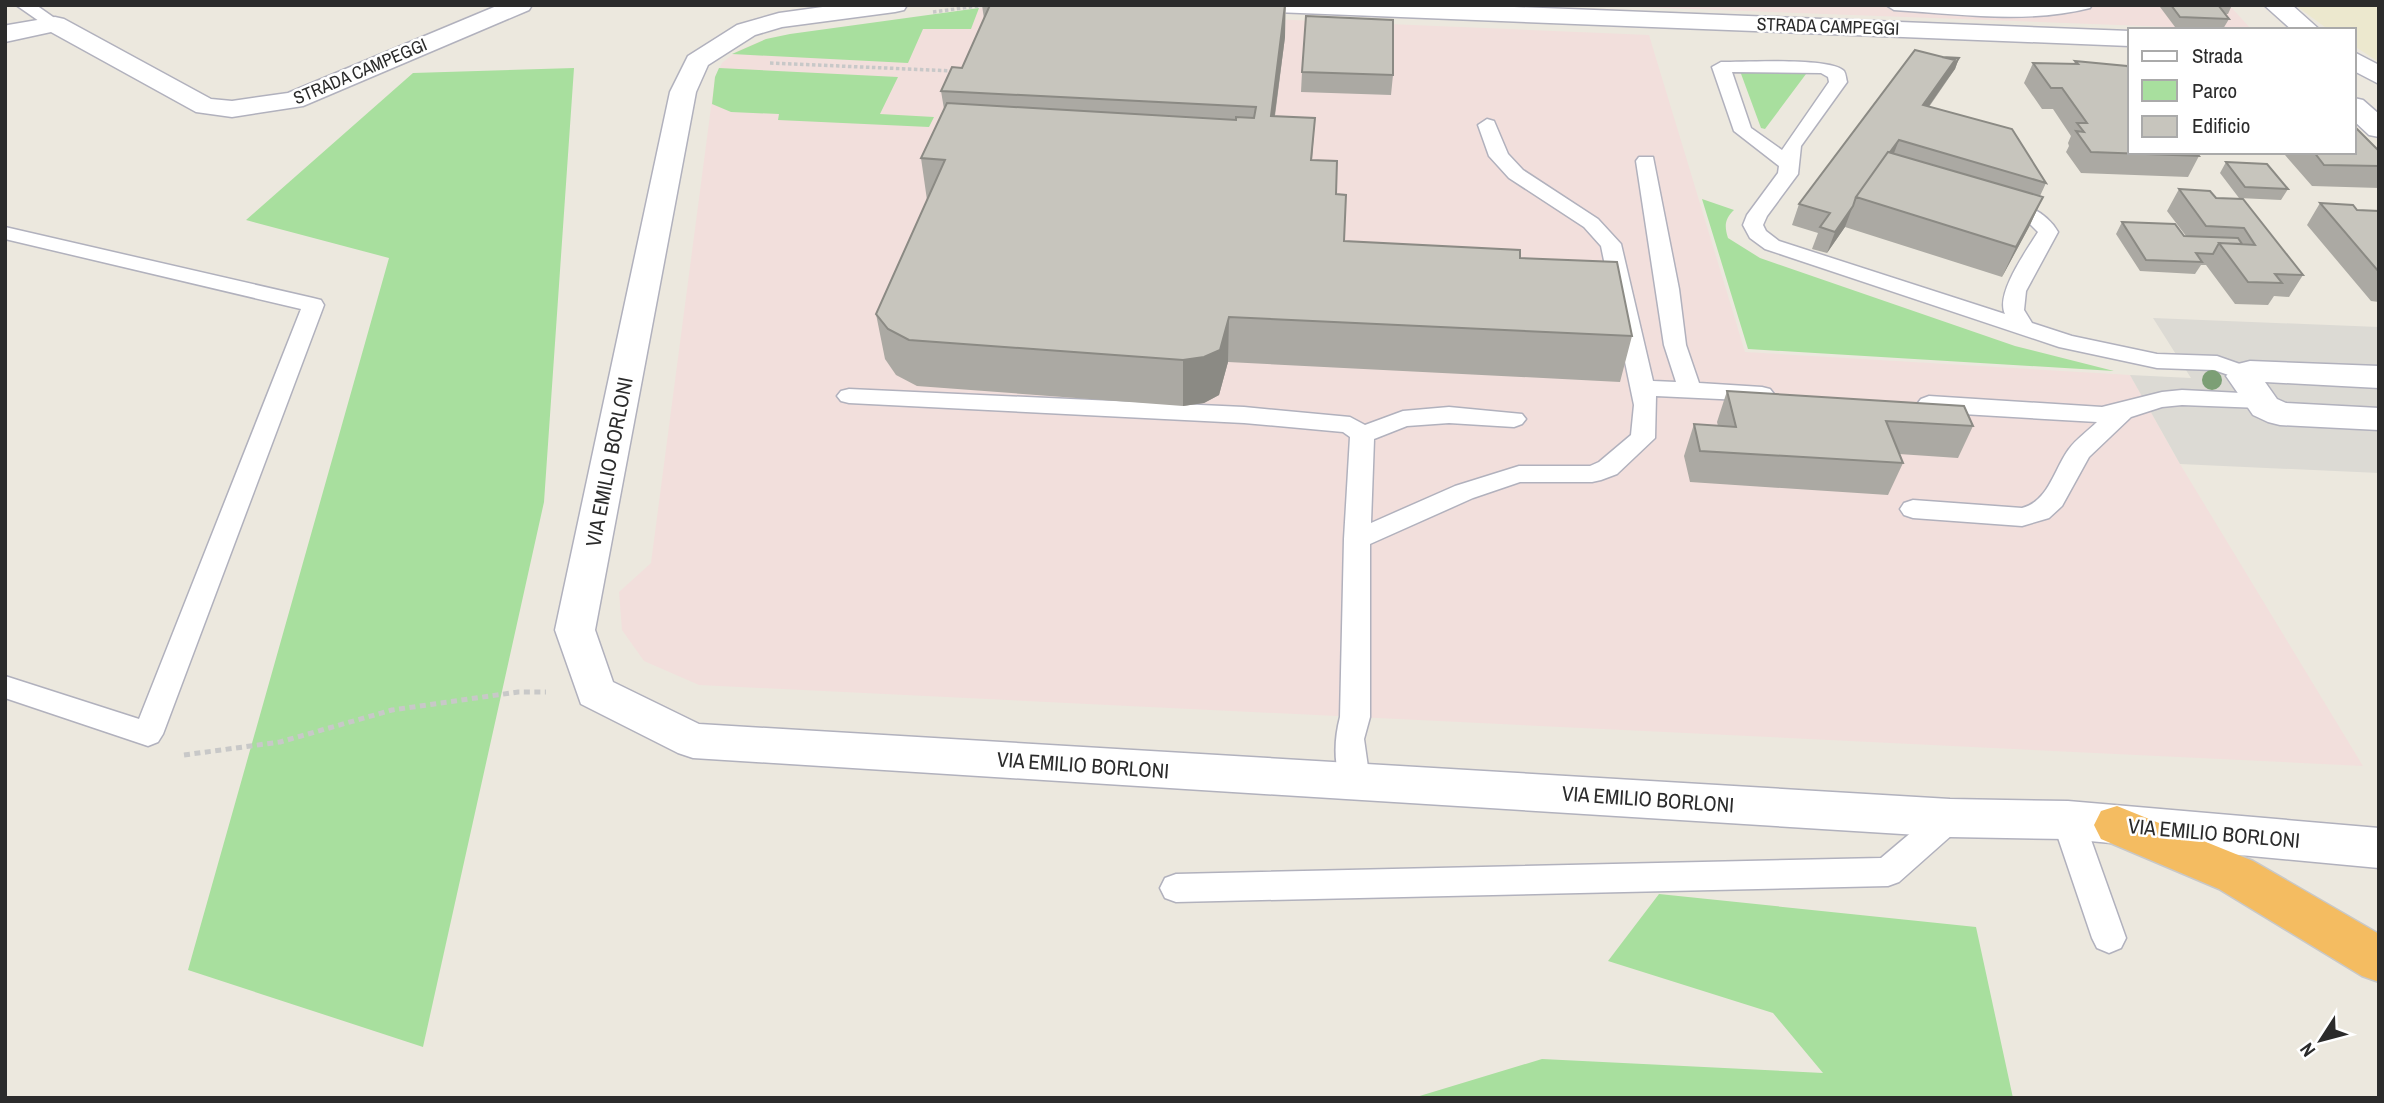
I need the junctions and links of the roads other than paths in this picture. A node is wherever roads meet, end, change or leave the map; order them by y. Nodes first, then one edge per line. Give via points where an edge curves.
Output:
1 (24, 5) edge
2 (520, 5) edge
3 (895, 5) edge
4 (1275, 5) edge
5 (1894, 5) edge
6 (2084, 5) edge
7 (847, 9) edge
8 (2265, 9) edge
9 (55, 24) junction
10 (2272, 28) edge
11 (2304, 28) edge
12 (5, 35) edge
13 (2128, 39) edge
14 (2356, 61) edge
15 (2379, 78) edge
16 (2356, 79) edge
17 (2356, 108) edge
18 (1487, 125) dead end
19 (2379, 129) edge
20 (1646, 161) dead end
21 (1790, 164) junction
22 (1983, 201) edge
23 (5, 233) edge
24 (2025, 329) junction
25 (2379, 377) edge
26 (2253, 387) junction
27 (1643, 388) junction
28 (1690, 390) junction
29 (849, 396) dead end
30 (1785, 396) edge
31 (1908, 403) edge
32 (2121, 414) junction
33 (1514, 419) dead end
34 (2379, 419) edge
35 (1362, 435) junction
36 (1913, 509) dead end
37 (1357, 539) junction
38 (5, 687) edge
39 (1355, 781) junction
40 (1950, 818) junction
41 (2068, 820) junction
42 (2117, 825) junction
43 (2379, 848) edge
44 (1176, 888) dead end
45 (2109, 938) dead end
46 (2379, 960) edge

1 - 9 lane
2 - 9 street, STRADA CAMPEGGI via 294,100 232,109 205,106
3 - 7 street
4 - 13 street, STRADA CAMPEGGI
5 - 6 lane via 2001,10 2060,10
7 - 39 street, VIA EMILIO BORLONI via 746,30 697,61 683,92 575,630 596,692 693,741
8 - 10 street
8 - 11 street
9 - 12 street
14 - 15 street
15 - 16 street
17 - 19 street
18 - 27 lane via 1499,156 1516,174 1591,223 1611,244
20 - 28 lane via 1675,345
21 - 21 lane via 1793,145 1838,82 1837,74 1824,68 1721,67 1743,131
21 - 24 lane via 1753,225 1772,245
22 - 24 lane via 2036,217 2048,232 2015,291 2013,310
23 - 38 lane via 313,305 148,734
24 - 26 lane via 2157,360 2217,363
25 - 26 street via 2250,371
26 - 32 lane via 2145,402
26 - 34 street via 2265,407 2280,414
27 - 28 lane
27 - 37 lane via 1643,438 1608,468 1592,474 1519,474 1464,492
28 - 30 lane
29 - 35 lane via 1320,420 1350,425
31 - 32 lane
32 - 36 lane via 2078,452 2053,500 2040,512 2022,517
33 - 35 lane via 1449,415 1403,419
35 - 37 lane
37 - 39 lane via 1356,717 1349,738
39 - 40 street, VIA EMILIO BORLONI
40 - 41 street, VIA EMILIO BORLONI
40 - 44 lane via 1888,872
41 - 42 street, VIA EMILIO BORLONI
41 - 45 lane
42 - 43 street, VIA EMILIO BORLONI
42 - 46 highway via 2236,875

